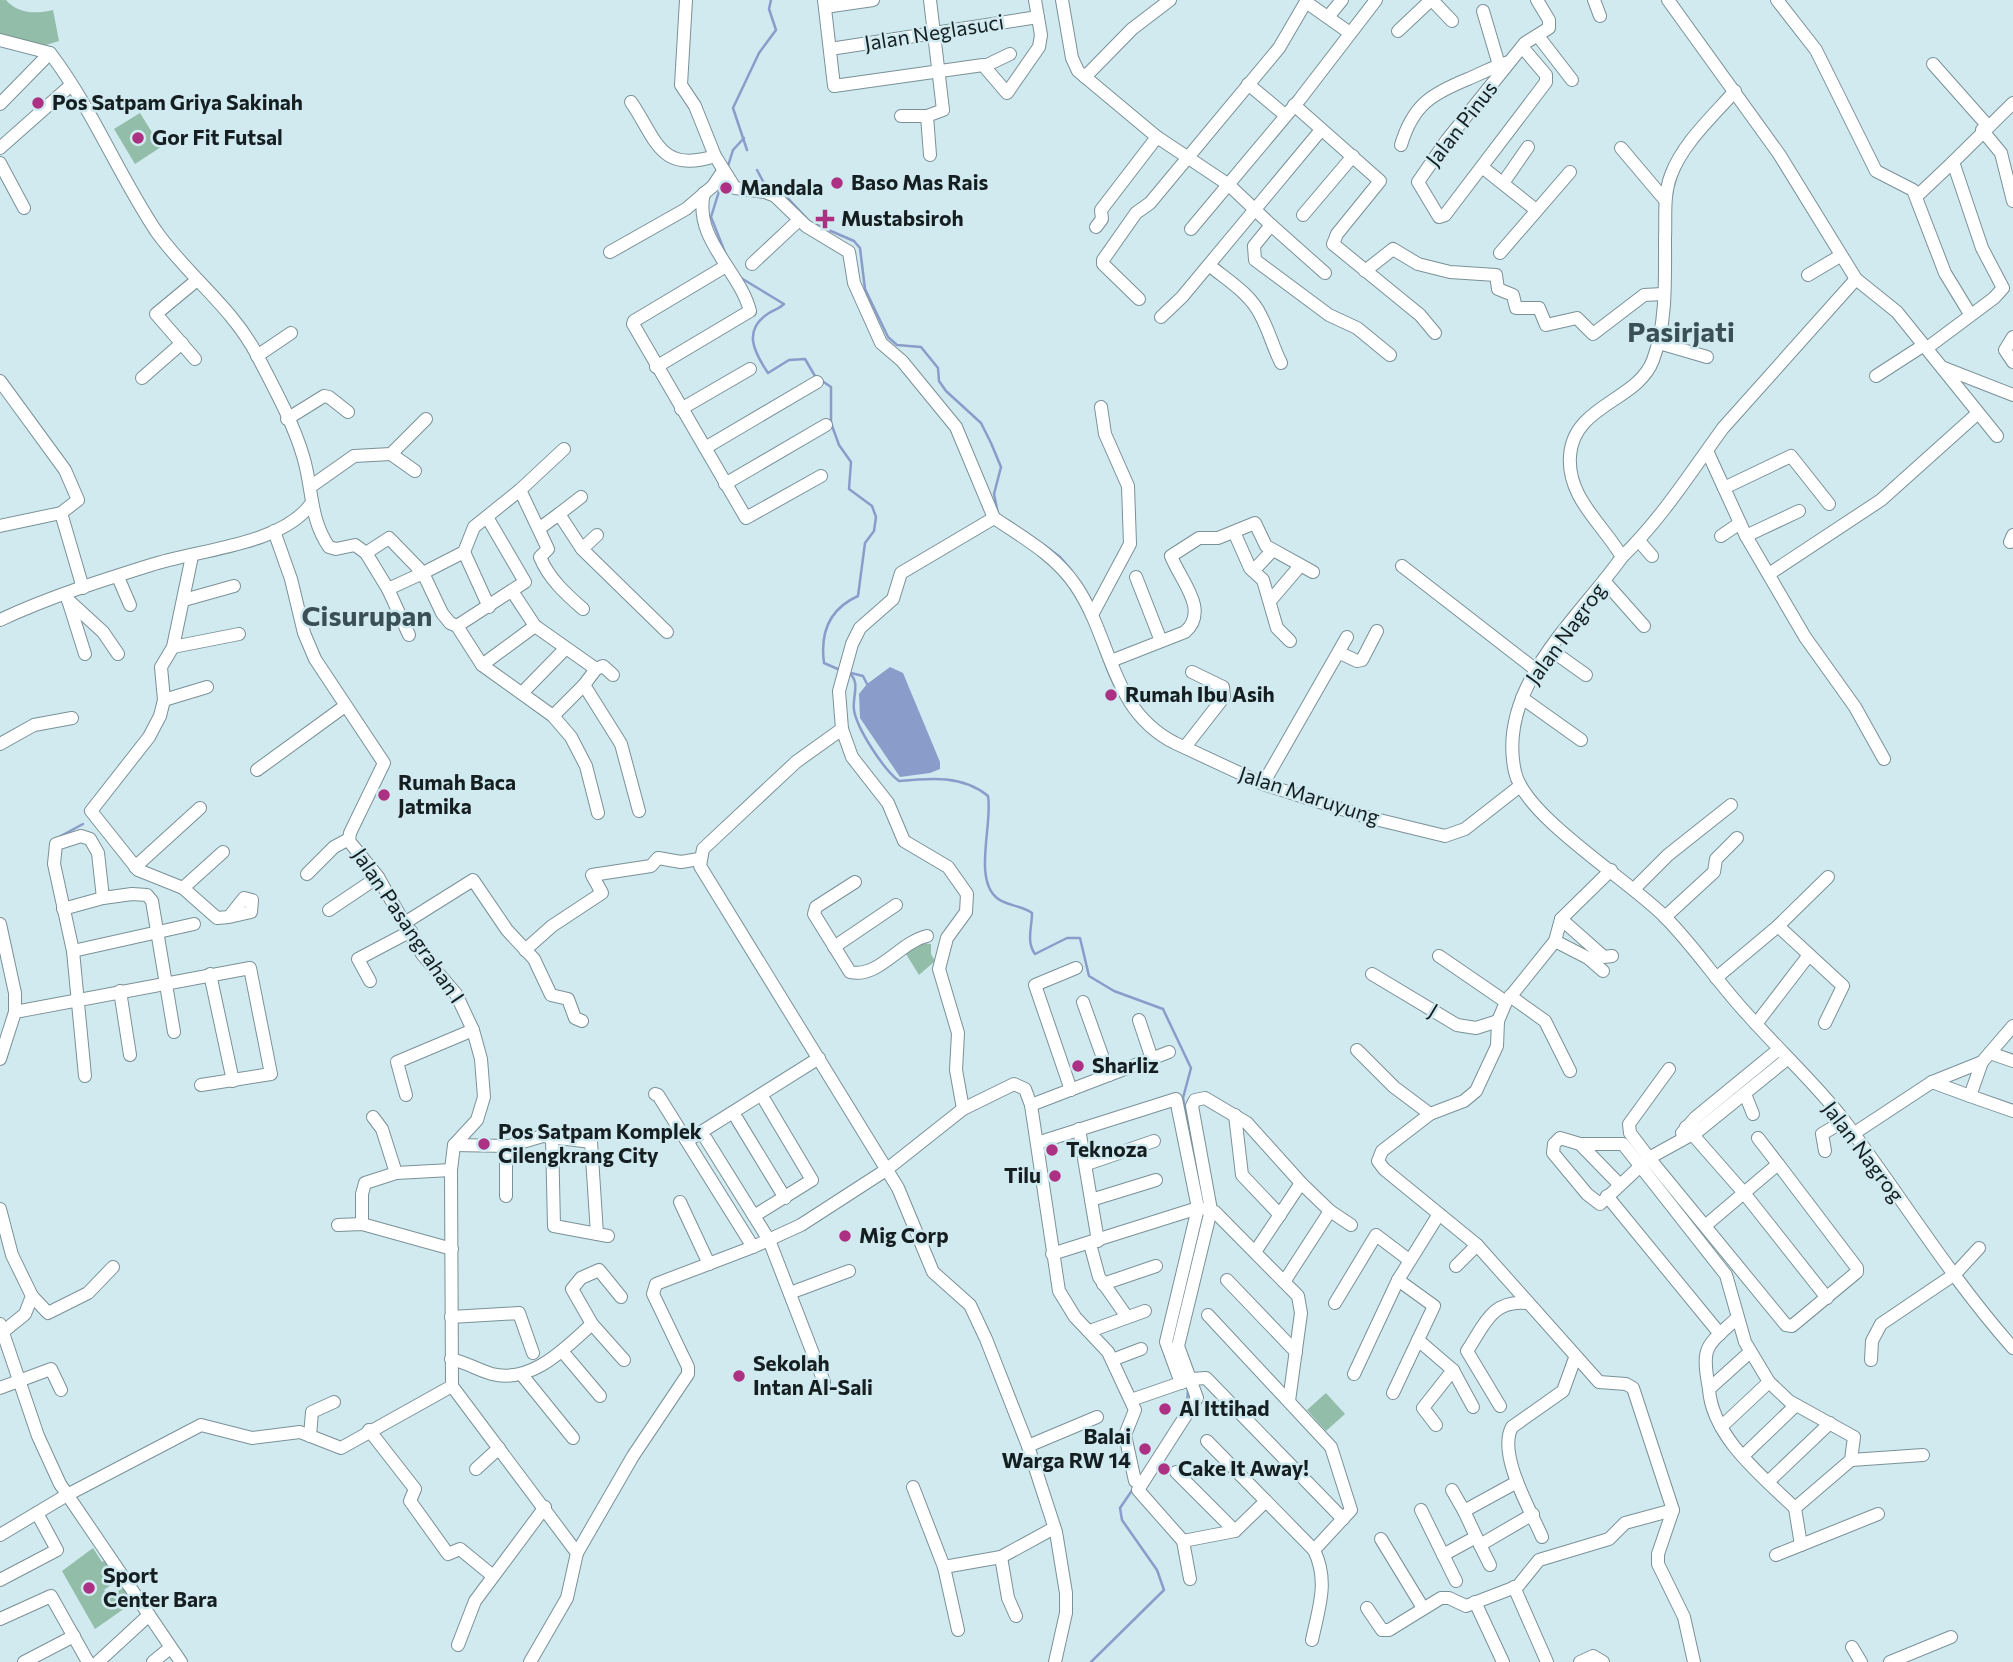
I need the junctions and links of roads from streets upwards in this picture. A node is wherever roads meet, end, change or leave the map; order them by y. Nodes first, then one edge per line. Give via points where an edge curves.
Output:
1 (687, 0) edge
2 (873, 0) edge
3 (930, 0) edge
4 (1035, 0) edge
5 (1170, 0) edge
6 (1342, 0) edge
7 (1376, 0) edge
8 (1431, 0) edge
9 (1537, 0) edge
10 (1595, 0) edge
11 (1668, 0) edge
12 (1777, 0) edge
13 (1063, 1) edge
14 (1307, 1) edge
15 (824, 4) edge
16 (1483, 12) dead end
17 (1600, 16) dead end
18 (1038, 17) junction
19 (1328, 17) junction
20 (1452, 21) dead end
21 (1398, 30) dead end
22 (934, 33) junction
23 (1350, 33) junction
24 (1538, 36) junction
25 (0, 40) edge
26 (1523, 48) junction
27 (830, 49) junction
28 (50, 53) junction
29 (1010, 54) dead end
30 (1504, 64) junction
31 (1933, 64) dead end
32 (987, 65) junction
33 (941, 71) junction
34 (1085, 77) junction
35 (1572, 80) dead end
36 (1248, 84) junction
37 (70, 86) junction
38 (1735, 91) junction
39 (631, 102) dead end
40 (2013, 103) edge
41 (0, 104) edge
42 (1290, 110) junction
43 (901, 116) dead end
44 (927, 116) junction
45 (1984, 128) junction
46 (1321, 130) junction
47 (1157, 137) junction
48 (1401, 145) dead end
49 (1528, 147) dead end
50 (0, 148) edge
51 (1622, 148) dead end
52 (2007, 153) edge
53 (930, 155) dead end
54 (715, 156) junction
55 (1353, 156) junction
56 (1188, 157) junction
57 (1952, 162) junction
58 (0, 163) edge
59 (1482, 167) junction
60 (1570, 172) dead end
61 (725, 173) junction
62 (1503, 183) junction
63 (1229, 185) junction
64 (709, 190) junction
65 (1917, 196) junction
66 (1665, 200) junction
67 (2013, 201) edge
68 (24, 208) dead end
69 (1255, 210) junction
70 (1536, 210) junction
71 (1303, 215) dead end
72 (799, 220) junction
73 (1271, 225) junction
74 (1096, 228) dead end
75 (1191, 229) dead end
76 (610, 252) dead end
77 (1500, 253) dead end
78 (1840, 256) junction
79 (752, 264) dead end
80 (726, 265) junction
81 (1209, 265) junction
82 (1364, 271) junction
83 (1325, 273) dead end
84 (1808, 275) dead end
85 (1856, 279) junction
86 (197, 280) junction
87 (1663, 294) junction
88 (1139, 299) dead end
89 (1970, 314) junction
90 (1161, 317) dead end
91 (291, 333) dead end
92 (1435, 333) dead end
93 (2013, 337) edge
94 (1659, 343) junction
95 (181, 344) junction
96 (1925, 347) junction
97 (1390, 355) dead end
98 (257, 356) junction
99 (1707, 357) dead end
100 (195, 359) dead end
101 (2013, 362) edge
102 (1281, 363) dead end
103 (656, 367) junction
104 (750, 369) dead end
105 (1944, 369) junction
106 (1964, 374) junction
107 (1877, 376) dead end
108 (142, 378) dead end
109 (0, 381) edge
110 (817, 382) dead end
111 (1955, 387) junction
112 (2013, 395) edge
113 (1101, 407) dead end
114 (681, 409) junction
115 (348, 412) dead end
116 (1978, 413) junction
117 (287, 419) junction
118 (426, 419) dead end
119 (826, 425) dead end
120 (1997, 436) dead end
121 (705, 448) junction
122 (564, 449) dead end
123 (1708, 453) junction
124 (391, 454) junction
125 (415, 471) dead end
126 (821, 476) dead end
127 (725, 484) junction
128 (310, 486) junction
129 (1724, 488) junction
130 (520, 490) junction
131 (581, 497) dead end
132 (1829, 504) dead end
133 (310, 505) junction
134 (1799, 511) dead end
135 (61, 513) junction
136 (559, 514) junction
137 (487, 517) junction
138 (994, 518) junction
139 (1740, 523) junction
140 (0, 526) edge
141 (540, 528) junction
142 (274, 531) junction
143 (1234, 532) junction
144 (597, 535) dead end
145 (1721, 536) dead end
146 (1746, 536) junction
147 (1639, 541) junction
148 (582, 549) junction
149 (1272, 551) junction
150 (464, 552) junction
151 (366, 553) junction
152 (192, 556) junction
153 (1652, 556) dead end
154 (1622, 557) junction
155 (1402, 566) dead end
156 (1299, 567) junction
157 (1253, 571) junction
158 (1313, 572) dead end
159 (423, 573) junction
160 (1769, 574) junction
161 (118, 577) junction
162 (1136, 577) dead end
163 (1605, 582) junction
164 (234, 586) dead end
165 (83, 588) junction
166 (388, 589) junction
167 (512, 591) junction
168 (67, 596) junction
169 (184, 600) junction
170 (1270, 601) junction
171 (130, 605) dead end
172 (489, 607) junction
173 (583, 609) dead end
174 (1092, 615) junction
175 (0, 620) edge
176 (457, 626) junction
177 (534, 626) junction
178 (1644, 626) dead end
179 (1377, 631) dead end
180 (667, 632) dead end
181 (239, 634) dead end
182 (409, 635) dead end
183 (1347, 637) dead end
184 (1161, 641) junction
185 (1290, 641) dead end
186 (173, 647) junction
187 (565, 649) junction
188 (1551, 650) junction
189 (1340, 653) junction
190 (85, 654) dead end
191 (118, 654) dead end
192 (1111, 661) junction
193 (482, 665) junction
194 (596, 669) junction
195 (1536, 670) junction
196 (1192, 672) dead end
197 (613, 675) dead end
198 (1586, 675) dead end
199 (584, 685) junction
200 (207, 687) dead end
201 (522, 694) junction
202 (1522, 698) junction
203 (163, 700) junction
204 (345, 706) junction
205 (553, 716) junction
206 (72, 719) dead end
207 (842, 729) junction
208 (1581, 740) dead end
209 (0, 744) edge
210 (1185, 747) junction
211 (1884, 760) dead end
212 (257, 770) dead end
213 (1263, 784) junction
214 (1520, 786) junction
215 (1731, 805) dead end
216 (200, 808) dead end
217 (639, 811) dead end
218 (598, 813) dead end
219 (1737, 838) dead end
220 (349, 839) junction
221 (223, 852) dead end
222 (699, 859) junction
223 (135, 867) junction
224 (1611, 870) junction
225 (307, 874) dead end
226 (378, 877) junction
227 (1829, 877) dead end
228 (855, 882) dead end
229 (183, 888) junction
230 (1634, 889) junction
231 (103, 898) junction
232 (896, 905) dead end
233 (63, 909) junction
234 (328, 910) dead end
235 (229, 917) dead end
236 (1665, 917) junction
237 (1561, 919) junction
238 (0, 924) edge
239 (194, 924) dead end
240 (408, 926) junction
241 (1778, 926) junction
242 (157, 932) junction
243 (1555, 941) junction
244 (945, 944) junction
245 (834, 947) junction
246 (525, 950) junction
247 (72, 951) junction
248 (4, 955) edge
249 (1809, 955) junction
250 (1439, 956) dead end
251 (1612, 956) dead end
252 (1076, 968) dead end
253 (1602, 971) dead end
254 (209, 974) junction
255 (1373, 974) dead end
256 (1716, 978) junction
257 (370, 981) dead end
258 (168, 982) junction
259 (120, 992) junction
260 (1508, 999) junction
261 (75, 1000) junction
262 (1083, 1002) dead end
263 (15, 1012) junction
264 (1139, 1020) dead end
265 (582, 1021) dead end
266 (1498, 1021) junction
267 (1825, 1023) dead end
268 (1756, 1024) junction
269 (2013, 1026) edge
270 (473, 1030) junction
271 (174, 1032) dead end
272 (1357, 1050) dead end
273 (1170, 1052) dead end
274 (130, 1055) dead end
275 (1783, 1055) junction
276 (819, 1058) junction
277 (1986, 1058) junction
278 (0, 1059) edge
279 (1153, 1059) junction
280 (2013, 1062) edge
281 (1669, 1069) dead end
282 (1570, 1071) dead end
283 (1109, 1075) junction
284 (85, 1076) dead end
285 (233, 1081) junction
286 (1932, 1082) junction
287 (201, 1085) dead end
288 (1071, 1090) junction
289 (655, 1094) dead end
290 (1745, 1094) junction
291 (406, 1095) dead end
292 (1970, 1096) junction
293 (765, 1101) dead end
294 (1031, 1105) junction
295 (963, 1109) junction
296 (2013, 1111) edge
297 (1430, 1114) junction
298 (1753, 1114) dead end
299 (1235, 1115) junction
300 (373, 1117) dead end
301 (737, 1119) dead end
302 (1844, 1121) junction
303 (1079, 1129) junction
304 (1690, 1131) junction
305 (1853, 1134) junction
306 (552, 1137) junction
307 (1758, 1138) dead end
308 (706, 1139) dead end
309 (687, 1141) junction
310 (1154, 1141) dead end
311 (1037, 1143) junction
312 (1580, 1144) junction
313 (454, 1145) junction
314 (506, 1146) junction
315 (1825, 1151) dead end
316 (1645, 1162) junction
317 (1087, 1164) junction
318 (1779, 1164) junction
319 (451, 1170) junction
320 (886, 1170) junction
321 (396, 1173) junction
322 (1156, 1180) dead end
323 (1301, 1183) junction
324 (1619, 1184) junction
325 (1744, 1193) junction
326 (506, 1196) dead end
327 (1608, 1196) junction
328 (785, 1198) junction
329 (1091, 1200) junction
330 (680, 1202) dead end
331 (0, 1209) edge
332 (1204, 1209) junction
333 (1330, 1211) junction
334 (1438, 1213) junction
335 (1280, 1215) junction
336 (754, 1216) junction
337 (362, 1224) junction
338 (338, 1225) dead end
339 (1351, 1225) dead end
340 (1705, 1226) junction
341 (769, 1240) junction
342 (1094, 1242) junction
343 (1477, 1245) junction
344 (753, 1247) junction
345 (1979, 1248) dead end
346 (452, 1249) junction
347 (1255, 1252) junction
348 (1052, 1254) junction
349 (12, 1255) junction
350 (1409, 1260) junction
351 (0, 1262) edge
352 (709, 1264) junction
353 (1156, 1266) dead end
354 (1456, 1266) dead end
355 (113, 1267) dead end
356 (849, 1271) dead end
357 (1955, 1274) junction
358 (1227, 1280) dead end
359 (1398, 1280) junction
360 (1284, 1282) junction
361 (1103, 1284) junction
362 (790, 1293) junction
363 (32, 1296) junction
364 (621, 1297) dead end
365 (1827, 1298) junction
366 (1335, 1303) dead end
367 (1526, 1303) junction
368 (1145, 1311) dead end
369 (1208, 1315) dead end
370 (451, 1317) junction
371 (1127, 1318) junction
372 (1737, 1318) junction
373 (592, 1324) junction
374 (1, 1327) edge
375 (1090, 1331) junction
376 (1720, 1334) junction
377 (1418, 1340) junction
378 (2013, 1348) edge
379 (1142, 1349) dead end
380 (562, 1351) junction
381 (1296, 1352) junction
382 (1750, 1352) junction
383 (533, 1353) dead end
384 (1575, 1358) junction
385 (451, 1359) junction
386 (624, 1360) dead end
387 (1112, 1360) junction
388 (1871, 1360) dead end
389 (1453, 1370) junction
390 (1354, 1374) dead end
391 (522, 1375) junction
392 (20, 1380) junction
393 (1186, 1381) junction
394 (824, 1382) dead end
395 (1769, 1382) junction
396 (452, 1386) junction
397 (0, 1388) edge
398 (1709, 1389) junction
399 (61, 1390) dead end
400 (1393, 1393) dead end
401 (600, 1396) dead end
402 (1131, 1400) junction
403 (1289, 1401) junction
404 (334, 1402) dead end
405 (1796, 1405) junction
406 (1473, 1406) dead end
407 (1500, 1406) dead end
408 (1097, 1417) dead end
409 (1830, 1423) junction
410 (1436, 1425) dead end
411 (1721, 1427) junction
412 (369, 1430) junction
413 (310, 1436) junction
414 (573, 1438) dead end
415 (1207, 1441) dead end
416 (1028, 1446) junction
417 (499, 1448) junction
418 (1744, 1455) junction
419 (1923, 1455) dead end
420 (1851, 1460) junction
421 (476, 1469) dead end
422 (1176, 1472) dead end
423 (1769, 1481) junction
424 (1517, 1482) junction
425 (1137, 1485) junction
426 (913, 1487) dead end
427 (1452, 1490) dead end
428 (67, 1495) junction
429 (1266, 1501) junction
430 (545, 1507) junction
431 (1795, 1508) junction
432 (1421, 1510) dead end
433 (1673, 1510) junction
434 (1464, 1511) junction
435 (37, 1513) junction
436 (1347, 1514) junction
437 (1532, 1514) junction
438 (1878, 1514) dead end
439 (1054, 1528) junction
440 (1235, 1531) junction
441 (0, 1535) edge
442 (1542, 1537) dead end
443 (1381, 1539) dead end
444 (1183, 1541) junction
445 (1478, 1541) junction
446 (1801, 1545) junction
447 (1314, 1550) junction
448 (577, 1553) junction
449 (1443, 1555) junction
450 (1776, 1555) dead end
451 (1001, 1557) junction
452 (1490, 1565) dead end
453 (944, 1567) junction
454 (494, 1576) junction
455 (1189, 1579) dead end
456 (0, 1580) edge
457 (1456, 1581) dead end
458 (1514, 1587) junction
459 (1475, 1602) junction
460 (1367, 1608) dead end
461 (1423, 1608) junction
462 (149, 1615) junction
463 (1016, 1616) dead end
464 (0, 1619) edge
465 (958, 1630) dead end
466 (75, 1636) junction
467 (1951, 1637) dead end
468 (1312, 1640) dead end
469 (458, 1645) dead end
470 (1852, 1647) dead end
471 (170, 1648) junction
472 (24, 1662) edge
473 (88, 1662) edge
474 (98, 1662) edge
475 (153, 1662) edge
476 (181, 1662) edge
477 (530, 1662) edge
478 (1055, 1662) edge
479 (1503, 1662) edge
480 (1547, 1662) edge
481 (1580, 1662) edge
482 (1603, 1662) edge
483 (1694, 1662) edge
484 (1861, 1662) edge
485 (1891, 1662) edge

1 - 54 street via 681,85 695,106
2 - 15 street
3 - 22 street
4 - 18 street
5 - 34 street via 1132,29
6 - 19 street
7 - 23 street
8 - 20 street
8 - 21 street
9 - 24 street via 1550,24
10 - 17 street
11 - 38 street
12 - 65 street via 1816,50 1876,171 1910,187
13 - 34 street via 1073,63
14 - 19 street
14 - 36 street via 1279,48
15 - 27 street
16 - 30 street
18 - 22 street, Jalan Neglasuci
18 - 32 street via 1039,47 1009,93
19 - 23 street
22 - 27 street, Jalan Neglasuci
22 - 33 street
23 - 42 street
24 - 26 street, Jalan Pinus
24 - 35 street
25 - 28 street
26 - 30 street, Jalan Pinus
26 - 59 street via 1547,80
27 - 33 street via 834,86
28 - 37 street
28 - 41 street
29 - 32 street
30 - 48 street via 1430,98 1408,122
30 - 59 street, Jalan Pinus via 1418,185 1440,218
31 - 45 street
32 - 33 street
33 - 44 street via 943,110
34 - 47 street
36 - 42 street
36 - 56 street
37 - 50 street
37 - 86 street via 156,231
38 - 66 street via 1680,155
38 - 78 street via 1802,188
39 - 54 street via 658,149 698,162
40 - 45 street
42 - 46 street
42 - 63 street
43 - 44 street
44 - 53 street
45 - 52 street
45 - 57 street
46 - 55 street
46 - 69 street
47 - 56 street
47 - 74 street via 1101,210
49 - 62 street
51 - 66 street
52 - 67 street
54 - 61 street
55 - 71 street
55 - 82 street via 1377,176 1379,185 1333,243
56 - 63 street
56 - 88 street via 1136,213 1103,260
57 - 65 street
57 - 89 street via 1982,248 2003,286 1994,299
58 - 68 street
59 - 62 street
60 - 70 street
61 - 64 street
61 - 72 street via 738,189 775,196
62 - 70 street
63 - 69 street
63 - 75 street
64 - 76 street via 672,219
64 - 80 street via 705,228
65 - 89 street via 1932,243
66 - 87 street
69 - 73 street
69 - 81 street
70 - 77 street
72 - 79 street
72 - 138 street via 849,252 854,283 881,343 909,368 956,427
73 - 83 street
73 - 97 street via 1254,246 1255,260
78 - 84 street
78 - 85 street
80 - 103 street via 634,321
80 - 103 street via 749,313
81 - 90 street
81 - 102 street via 1244,293 1261,316
82 - 87 street via 1393,249 1439,270 1496,275 1498,289 1513,295 1516,308 1539,308 1546,325 1577,318 1593,334 1644,295
82 - 92 street via 1420,315
85 - 96 street via 1897,312
85 - 123 street, Jalan Nagrog via 1723,428
86 - 95 street via 156,313
86 - 98 street via 215,296
87 - 94 street
89 - 96 street
91 - 98 street
93 - 101 street via 2005,350
94 - 99 street
94 - 154 street via 1646,375 1590,416 1570,451 1577,495
95 - 100 street
95 - 108 street
96 - 105 street
96 - 107 street
98 - 117 street
103 - 114 street
104 - 114 street
105 - 106 street
105 - 111 street
106 - 111 street
106 - 112 street
109 - 135 street via 73,482 78,500
110 - 121 street
111 - 116 street
113 - 174 street via 1105,434 1128,486 1130,544
114 - 121 street
115 - 117 street via 324,396
116 - 120 street
116 - 160 street via 1881,500
117 - 128 street via 303,454
118 - 124 street
119 - 127 street
121 - 127 street
122 - 130 street
123 - 129 street
123 - 147 street, Jalan Nagrog
124 - 125 street
124 - 128 street via 354,457
126 - 127 street via 750,519 743,516
128 - 133 street
129 - 132 street via 1791,456
129 - 139 street
130 - 137 street
130 - 141 street
131 - 136 street
133 - 142 street
133 - 151 street via 329,547 351,544
134 - 146 street
135 - 140 street
135 - 165 street
136 - 141 street
136 - 148 street
137 - 150 street via 473,527
137 - 167 street via 525,579
138 - 174 street, Jalan Maruyung via 1055,561
138 - 207 street via 901,573 894,599 857,633 839,691
139 - 145 street
139 - 146 street
141 - 173 street via 548,549 540,557 543,565
142 - 152 street
142 - 204 street, Jalan Pasangrahan I via 304,633
143 - 149 street via 1255,523
143 - 157 street
143 - 184 street via 1218,538 1205,536 1171,554 1197,616 1185,632
144 - 148 street
146 - 160 street
147 - 153 street
147 - 154 street, Jalan Nagrog
148 - 180 street
149 - 156 street
149 - 157 street
150 - 159 street
150 - 172 street
151 - 159 street via 389,538
151 - 166 street
152 - 161 street
152 - 169 street
154 - 163 street, Jalan Nagrog
155 - 195 street
156 - 158 street
156 - 170 street
157 - 170 street via 1264,580
159 - 166 street
159 - 176 street via 442,613
160 - 211 street
161 - 165 street
161 - 171 street
162 - 184 street
163 - 178 street
163 - 188 street, Jalan Nagrog
164 - 169 street
165 - 168 street
166 - 182 street
167 - 172 street
167 - 177 street
168 - 175 street
168 - 190 street
168 - 191 street
169 - 186 street
170 - 185 street via 1277,628
172 - 176 street
174 - 192 street, Jalan Maruyung
176 - 193 street
177 - 187 street
177 - 193 street
179 - 189 street via 1362,660
181 - 186 street
183 - 189 street
184 - 192 street
186 - 203 street via 161,667
187 - 194 street
187 - 201 street
188 - 195 street, Jalan Nagrog
188 - 198 street
189 - 213 street via 1322,676
192 - 210 street, Jalan Maruyung via 1131,706 1161,735
193 - 201 street
194 - 197 street via 603,666
194 - 199 street
195 - 202 street, Jalan Nagrog
196 - 210 street via 1223,687 1224,697
199 - 205 street
199 - 217 street via 621,744
200 - 203 street
201 - 205 street
202 - 208 street
202 - 214 street, Jalan Nagrog via 1512,738
203 - 223 street via 149,737 91,811
204 - 212 street
204 - 220 street, Jalan Pasangrahan I via 384,765
205 - 218 street via 578,748
206 - 209 street via 34,725
207 - 222 street via 775,780
207 - 244 street via 852,757 888,803 904,841 948,867 967,894 966,912
210 - 213 street, Jalan Maruyung
213 - 214 street, Jalan Maruyung via 1367,817 1451,836
214 - 224 street, Jalan Nagrog via 1538,809
215 - 230 street
216 - 223 street
219 - 236 street via 1717,859 1714,872
220 - 225 street via 334,846
220 - 226 street, Jalan Pasangrahan I
221 - 229 street
222 - 246 street via 658,858 651,866 592,875 601,893
222 - 276 street
223 - 229 street
224 - 230 street, Jalan Nagrog
224 - 237 street
226 - 234 street
226 - 240 street, Jalan Pasangrahan I
227 - 241 street
228 - 245 street via 816,907 814,914
229 - 235 street via 218,919
230 - 236 street, Jalan Nagrog
231 - 233 street
231 - 233 street via 90,839 64,840 53,851
231 - 242 street via 147,895
232 - 245 street
233 - 247 street
236 - 256 street, Jalan Nagrog
237 - 243 street
237 - 251 street via 1604,957
238 - 248 street
239 - 242 street
240 - 246 street via 473,880
240 - 257 street via 358,959
240 - 270 street, Jalan Pasangrahan I via 429,963 462,1003
241 - 249 street
241 - 256 street
242 - 247 street
242 - 258 street
243 - 253 street
243 - 260 street
244 - 245 street via 926,937 859,974 850,972
244 - 295 street via 939,978 958,1033 956,1070
246 - 265 street via 552,996 567,998 575,1018
247 - 261 street
248 - 263 street via 15,993
249 - 267 street via 1843,986
249 - 268 street
250 - 260 street
252 - 288 street via 1035,985
254 - 258 street
254 - 285 street
254 - 285 street via 247,967 254,977 271,1074
255 - 266 street, J via 1457,1025 1476,1028
256 - 268 street, Jalan Nagrog
258 - 259 street
258 - 271 street
259 - 261 street
259 - 274 street
260 - 266 street
260 - 282 street via 1545,1021
261 - 263 street
261 - 284 street
262 - 283 street
263 - 278 street
264 - 279 street
266 - 297 street via 1499,1040 1483,1081 1464,1101
268 - 275 street, Jalan Nagrog
269 - 277 street
270 - 291 street via 397,1062
270 - 313 street, Jalan Pasangrahan I via 484,1097 477,1120
272 - 297 street
273 - 279 street
275 - 290 street
275 - 302 street, Jalan Nagrog
275 - 304 street
276 - 309 street
276 - 320 street
277 - 280 street
277 - 286 street
277 - 292 street
279 - 283 street
281 - 316 street via 1628,1127
283 - 288 street
285 - 287 street
286 - 292 street
286 - 305 street
288 - 294 street
289 - 309 street
290 - 298 street
290 - 304 street
292 - 296 street
293 - 328 street via 812,1177
294 - 295 street via 1025,1088 1014,1084
294 - 311 street
295 - 320 street
297 - 334 street via 1382,1151 1378,1161
299 - 323 street via 1255,1130
299 - 332 street via 1205,1098 1198,1098 1192,1106
299 - 335 street via 1242,1175
300 - 321 street via 382,1129
301 - 328 street
302 - 305 street, Jalan Nagrog
302 - 315 street via 1822,1135
303 - 311 street
303 - 317 street
303 - 332 street via 1173,1098
304 - 316 street
304 - 325 street
305 - 357 street, Jalan Nagrog
306 - 306 street via 554,1226 603,1235 593,1144
306 - 314 street
307 - 318 street
308 - 336 street
309 - 344 street
310 - 317 street
311 - 348 street
312 - 316 street via 1623,1144
312 - 324 street
312 - 327 street via 1560,1138 1553,1153 1596,1203
313 - 314 street
313 - 319 street
314 - 326 street
316 - 324 street
316 - 340 street
316 - 372 street via 1726,1275
317 - 329 street
318 - 325 street
318 - 365 street via 1857,1268 1855,1275
319 - 321 street
319 - 346 street
320 - 341 street via 801,1225
320 - 416 street via 933,1272 972,1308
321 - 337 street via 365,1183
322 - 329 street
323 - 333 street
323 - 335 street
324 - 327 street
325 - 340 street
325 - 365 street
327 - 376 street
328 - 336 street
329 - 342 street
330 - 352 street
331 - 349 street
332 - 342 street
332 - 347 street
332 - 393 street via 1166,1342
333 - 339 street
333 - 360 street
334 - 343 street
334 - 350 street
335 - 347 street
336 - 341 street
337 - 338 street
337 - 346 street
340 - 365 street via 1786,1325 1792,1326
341 - 344 street
341 - 362 street
342 - 348 street
342 - 361 street via 1093,1263
343 - 354 street
343 - 367 street
344 - 352 street
345 - 357 street
346 - 370 street
347 - 360 street
348 - 375 street via 1059,1291 1070,1311
349 - 351 street
349 - 363 street
350 - 359 street
350 - 366 street via 1376,1235
352 - 448 street via 658,1282 653,1289 688,1374 633,1456
353 - 361 street
355 - 363 street via 88,1293 48,1313
356 - 362 street
357 - 378 street, Jalan Nagrog
357 - 388 street via 1881,1324 1872,1341
358 - 381 street
359 - 377 street via 1434,1306
359 - 390 street
360 - 381 street via 1298,1296 1301,1313
361 - 371 street
362 - 394 street
363 - 374 street via 25,1314
364 - 373 street via 599,1270 574,1284 575,1298
367 - 384 street
367 - 407 street via 1500,1306 1467,1352
368 - 371 street
369 - 403 street
370 - 383 street via 521,1314
370 - 385 street
371 - 375 street
372 - 376 street
372 - 382 street
373 - 380 street
373 - 386 street
374 - 392 street
375 - 387 street
376 - 398 street via 1704,1355
377 - 389 street
377 - 400 street
379 - 387 street
380 - 391 street
380 - 401 street
381 - 403 street
382 - 395 street
382 - 398 street
384 - 424 street via 1563,1391 1510,1431
384 - 433 street via 1601,1384 1633,1388
385 - 391 street via 490,1374
385 - 396 street
387 - 402 street
389 - 406 street
389 - 410 street via 1423,1408
391 - 414 street
392 - 397 street
392 - 399 street via 51,1369
392 - 428 street via 38,1436
393 - 402 street
393 - 425 street via 1196,1401
393 - 436 street via 1204,1377 1209,1381
395 - 405 street
395 - 411 street
396 - 412 street
396 - 417 street
398 - 411 street
402 - 425 street via 1135,1410 1125,1435
403 - 436 street via 1331,1447
404 - 413 street via 312,1412
405 - 409 street
405 - 418 street
408 - 416 street
409 - 420 street via 1854,1437
409 - 423 street
411 - 418 street
412 - 413 street via 337,1449
412 - 454 street via 415,1489 410,1501 447,1553 459,1548
413 - 428 street via 288,1432 252,1438 201,1425
415 - 429 street
416 - 439 street
417 - 421 street
417 - 430 street
418 - 423 street
419 - 420 street
420 - 431 street
422 - 440 street
423 - 431 street
424 - 434 street
424 - 437 street
425 - 444 street
426 - 453 street
427 - 434 street
428 - 435 street
428 - 462 street
429 - 440 street
429 - 447 street
430 - 448 street
430 - 454 street
431 - 446 street
432 - 449 street
433 - 458 street via 1625,1523 1609,1539 1539,1560
433 - 483 street via 1658,1560 1684,1617
434 - 445 street
435 - 441 street
435 - 456 street via 57,1550
436 - 447 street
437 - 442 street
437 - 445 street
438 - 446 street
439 - 451 street
439 - 478 street via 1066,1593
440 - 444 street
443 - 461 street
444 - 455 street
445 - 449 street
445 - 452 street
446 - 450 street
447 - 468 street via 1323,1569
448 - 477 street via 567,1598
449 - 457 street
451 - 453 street
451 - 463 street
453 - 465 street
454 - 469 street via 471,1608
458 - 459 street
458 - 480 street
459 - 461 street via 1463,1606 1441,1598
459 - 479 street
460 - 461 street via 1382,1630 1389,1630
462 - 471 street
462 - 474 street
464 - 466 street via 51,1596
466 - 472 street
466 - 473 street
467 - 485 street
470 - 484 street
471 - 475 street
471 - 476 street
481 - 482 street via 1593,1656

